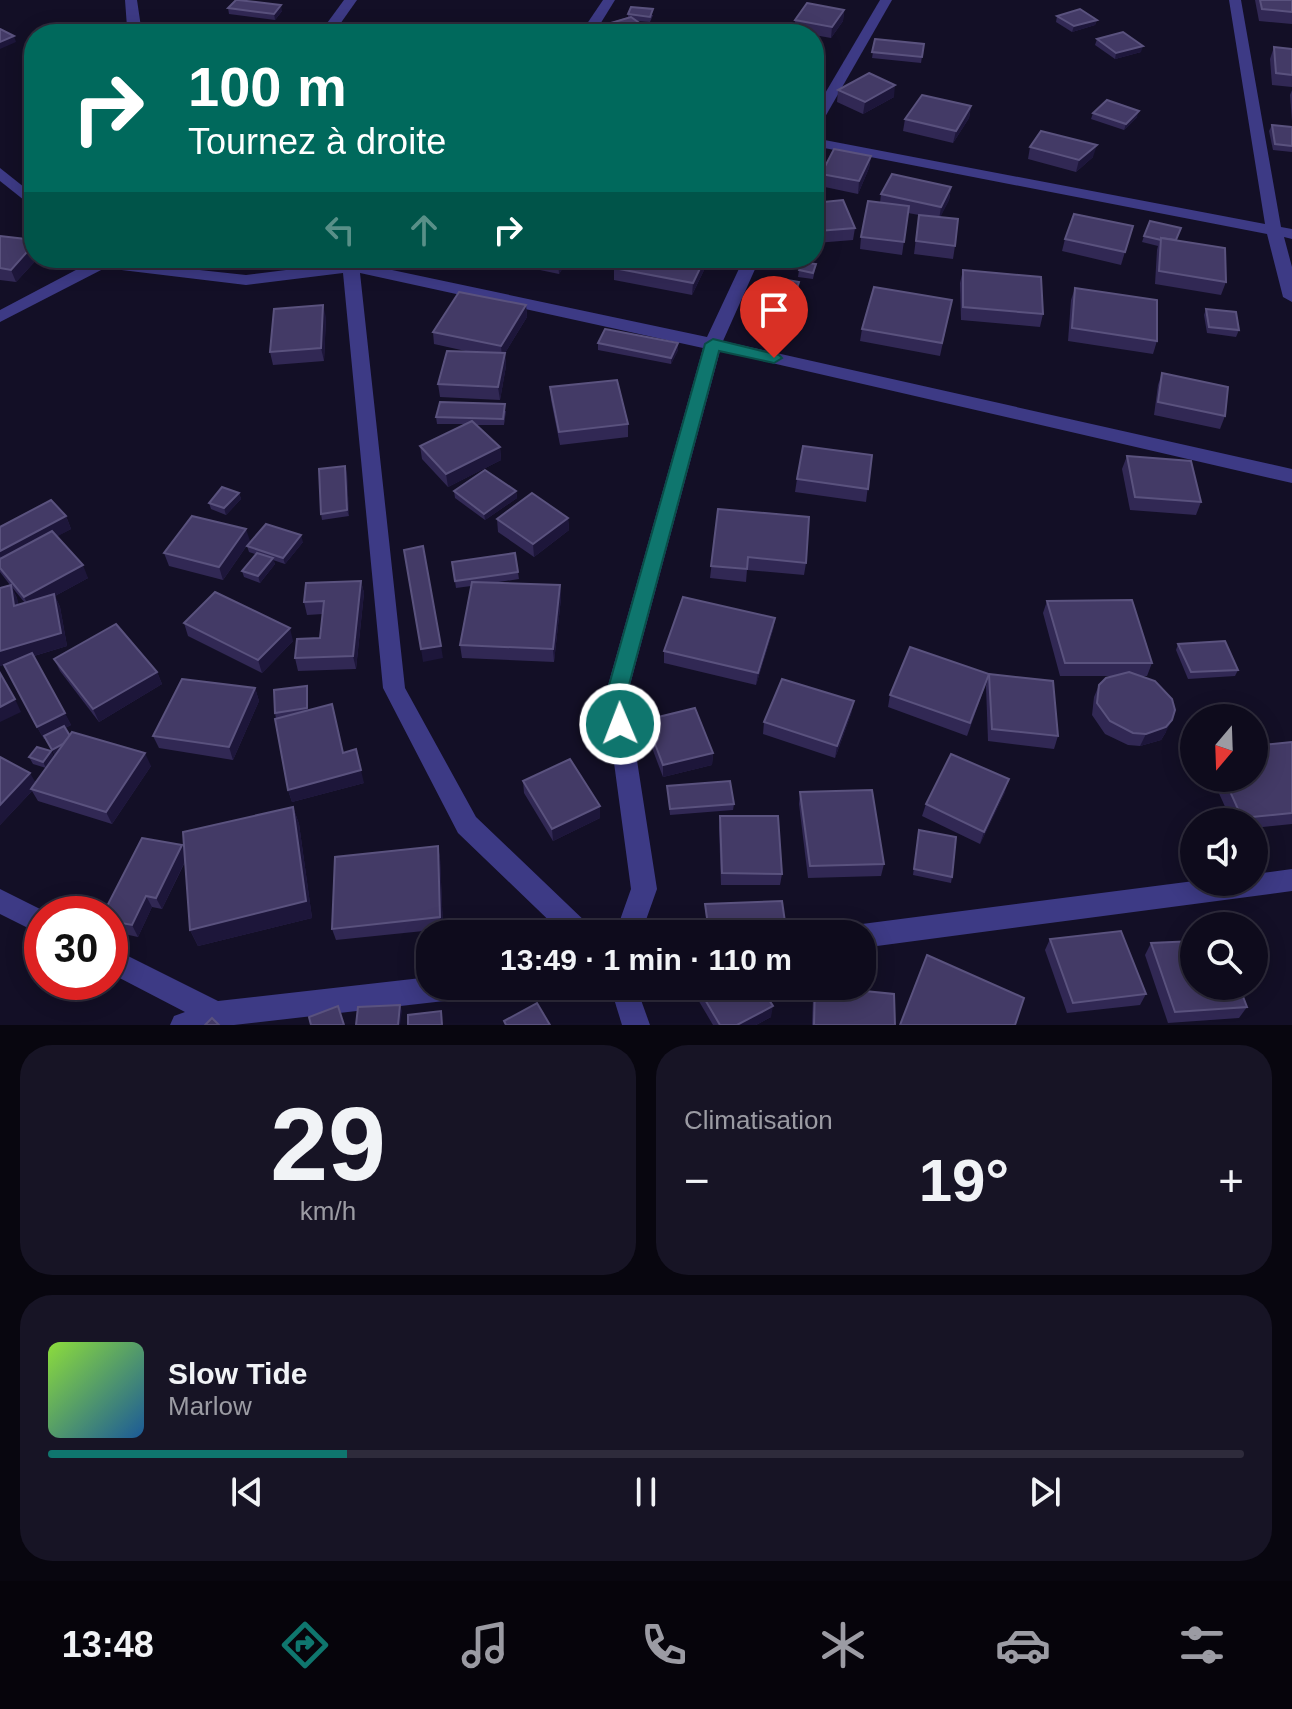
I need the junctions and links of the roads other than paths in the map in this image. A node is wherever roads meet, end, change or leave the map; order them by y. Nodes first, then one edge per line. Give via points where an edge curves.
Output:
1 (131, 0) edge
2 (351, 0) edge
3 (609, 0) edge
4 (886, 0) edge
5 (1235, 0) edge
6 (134, 24) edge
7 (333, 24) edge
8 (593, 24) edge
9 (824, 107) edge
10 (824, 144) edge
11 (0, 173) edge
12 (24, 194) edge
13 (1274, 231) junction
14 (1292, 234) edge
15 (87, 268) edge
16 (153, 268) edge
17 (321, 268) edge
18 (352, 268) edge
19 (374, 268) edge
20 (747, 268) edge
21 (1292, 297) edge
22 (0, 317) edge
23 (713, 344) junction
24 (1292, 476) edge
25 (1292, 880) edge
26 (0, 901) edge
27 (24, 914) edge
28 (566, 920) edge
29 (633, 920) edge
30 (876, 934) edge
31 (128, 968) edge
32 (416, 991) edge
33 (628, 1000) edge
34 (216, 1014) junction
35 (184, 1025) edge
36 (636, 1025) edge

1 - 6 street
2 - 7 street
3 - 8 street
4 - 9 street
5 - 13 street
10 - 13 street
11 - 12 street
13 - 14 street
13 - 21 street
15 - 22 street
16 - 17 street via 246,280
18 - 28 street via 394,688 467,825
19 - 23 street
20 - 23 street
23 - 24 street
23 - 29 street via 616,696 644,889
25 - 30 street
26 - 27 street
31 - 34 street
32 - 34 street
33 - 36 street
34 - 35 street

